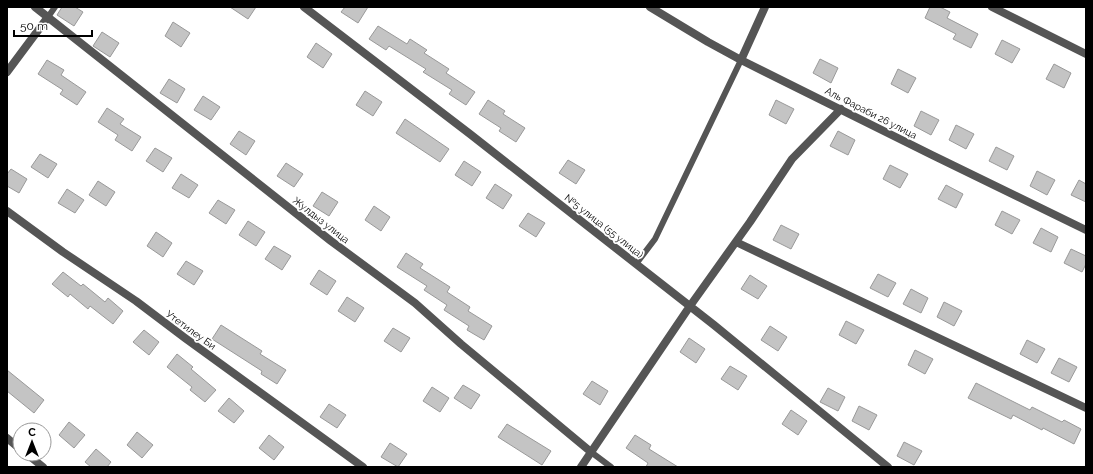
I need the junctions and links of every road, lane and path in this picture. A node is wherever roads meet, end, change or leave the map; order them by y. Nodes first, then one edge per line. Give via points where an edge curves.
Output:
1 (35, 7) edge
2 (55, 7) edge
3 (304, 7) edge
4 (650, 7) edge
5 (766, 7) edge
6 (992, 7) edge
7 (48, 17) junction
8 (1086, 54) edge
9 (741, 60) junction
10 (7, 72) edge
11 (841, 109) junction
12 (7, 211) edge
13 (1086, 230) edge
14 (736, 242) junction
15 (636, 264) junction
16 (690, 306) junction
17 (1086, 408) edge
18 (591, 452) junction
19 (363, 467) edge
20 (581, 467) edge
21 (611, 467) edge
22 (888, 467) edge

1 - 7 street, Жулдыз улица
2 - 7 lane
3 - 15 street, №5 улица (55 улица)
4 - 9 street, Аль Фараби 26 улица
5 - 9 street
6 - 8 street
7 - 10 street
7 - 18 street, Жулдыз улица via 331,241 415,303
9 - 11 street, Аль Фараби 26 улица
9 - 15 lane via 655,239
11 - 13 street, Аль Фараби 26 улица
11 - 14 street via 792,159
12 - 19 street, Утетилеу Би via 136,301
14 - 16 street
14 - 17 street
15 - 16 street, №5 улица (55 улица)
16 - 18 street
16 - 22 street, №5 улица (55 улица)
18 - 20 street
18 - 21 lane

